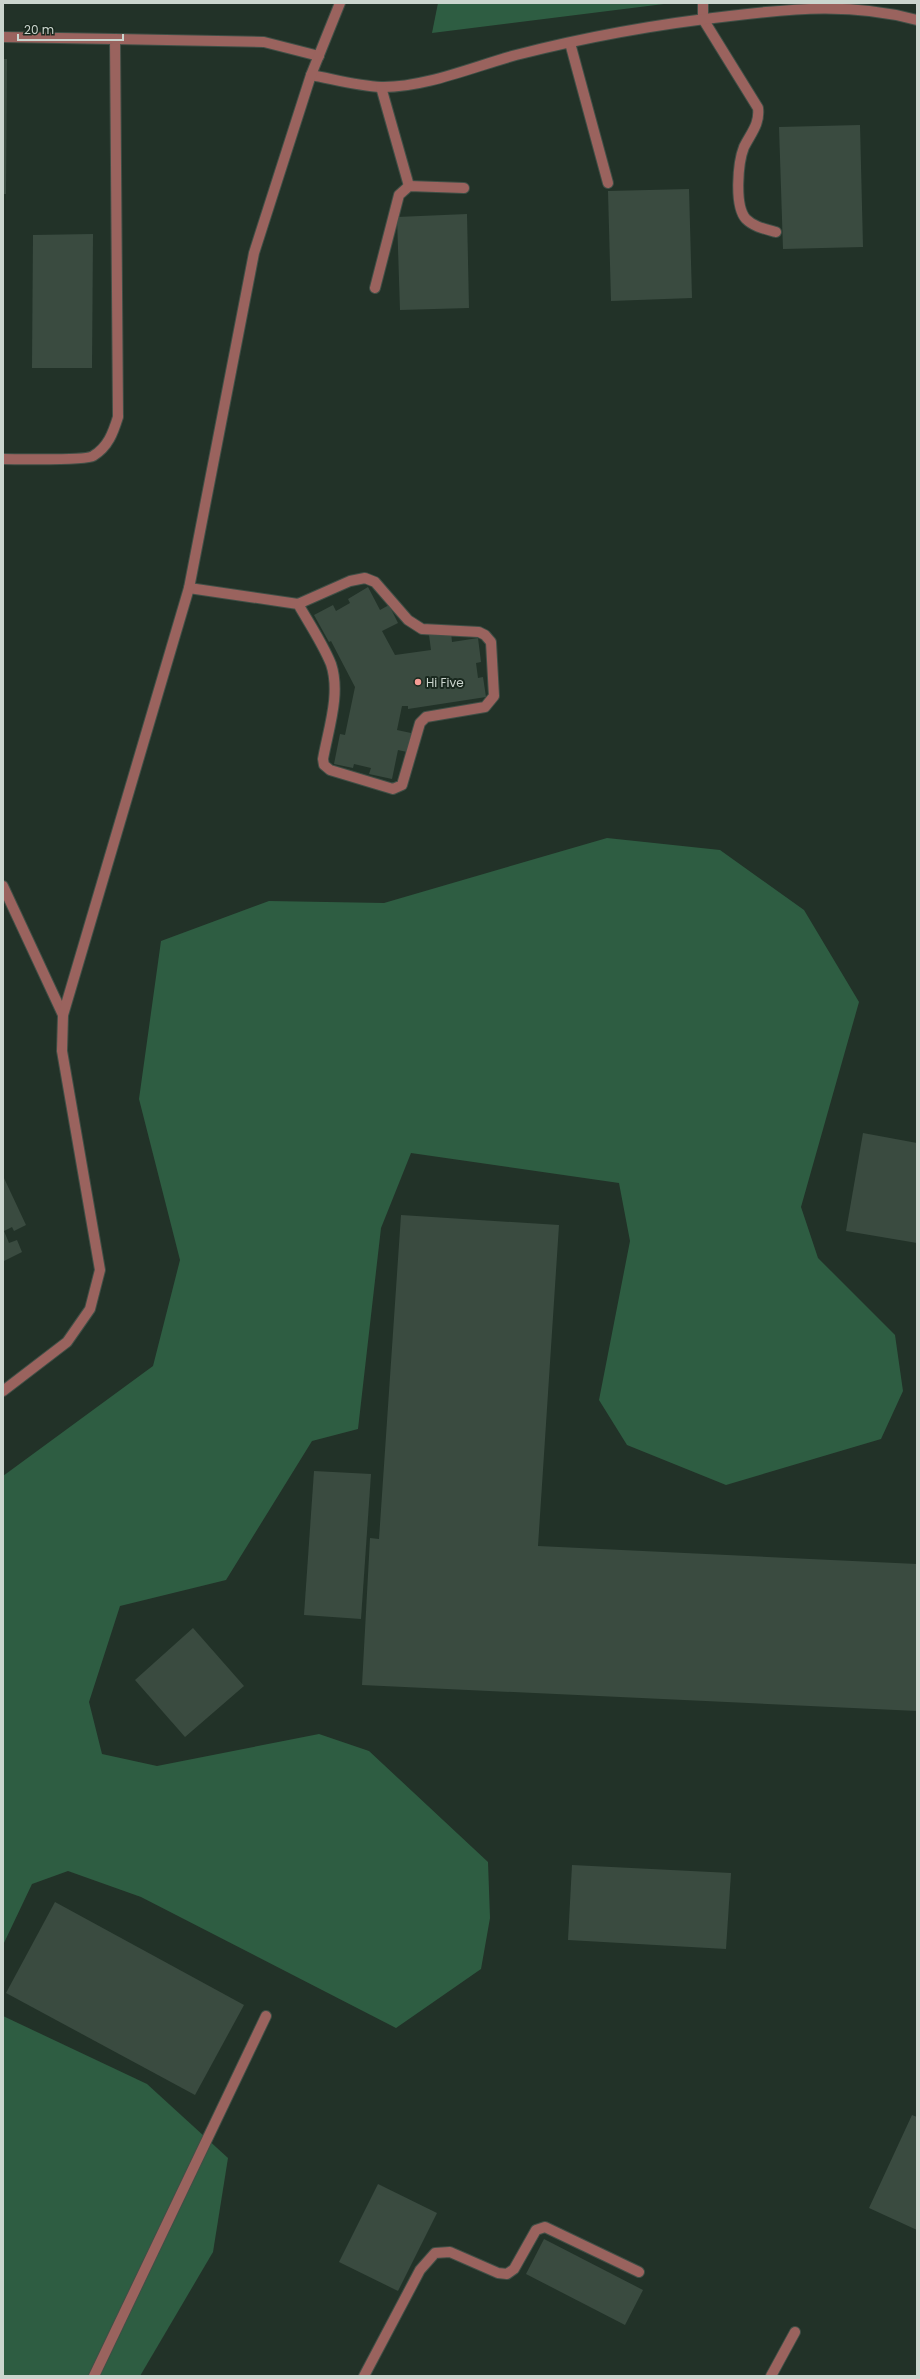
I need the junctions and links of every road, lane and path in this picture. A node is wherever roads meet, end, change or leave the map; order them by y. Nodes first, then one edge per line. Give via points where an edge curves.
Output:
1 (340, 3) edge
2 (703, 3) edge
3 (703, 19) junction
4 (917, 20) edge
5 (3, 37) edge
6 (115, 39) junction
7 (570, 43) junction
8 (319, 56) junction
9 (311, 75) junction
10 (381, 87) junction
11 (608, 183) dead end
12 (409, 186) junction
13 (464, 188) dead end
14 (776, 232) dead end
15 (374, 288) dead end
16 (3, 459) edge
17 (189, 588) junction
18 (298, 604) junction
19 (3, 886) edge
20 (63, 1015) junction
21 (3, 1391) edge
22 (266, 2016) dead end
23 (639, 2272) dead end
24 (795, 2332) dead end
25 (94, 2376) edge
26 (364, 2376) edge
27 (771, 2376) edge

1 - 8 street
2 - 3 street
3 - 4 street via 802,7 886,11
3 - 7 street via 618,32
3 - 14 street via 758,108 759,118 744,149 738,178 739,205 744,217 753,225
5 - 6 street
6 - 8 street via 264,42
6 - 16 street via 118,417 113,433 104,447 92,457
7 - 10 street via 517,55 444,77
7 - 11 street
8 - 9 street
9 - 10 street
9 - 17 street via 254,253
10 - 12 street
12 - 13 street
12 - 15 street via 399,195
17 - 18 street
17 - 20 street
18 - 18 street via 350,581 366,578 375,582 408,620 422,629 479,632 485,635 491,642 494,696 485,707 426,717 420,722 402,785 397,788 392,789 330,770 324,765 323,759 334,696 333,677 330,664
19 - 20 street
20 - 21 street via 62,1051 100,1270 90,1309 67,1342
22 - 25 street
23 - 26 street via 545,2227 536,2230 514,2269 507,2274 498,2273 450,2252 435,2253 420,2270
24 - 27 street

